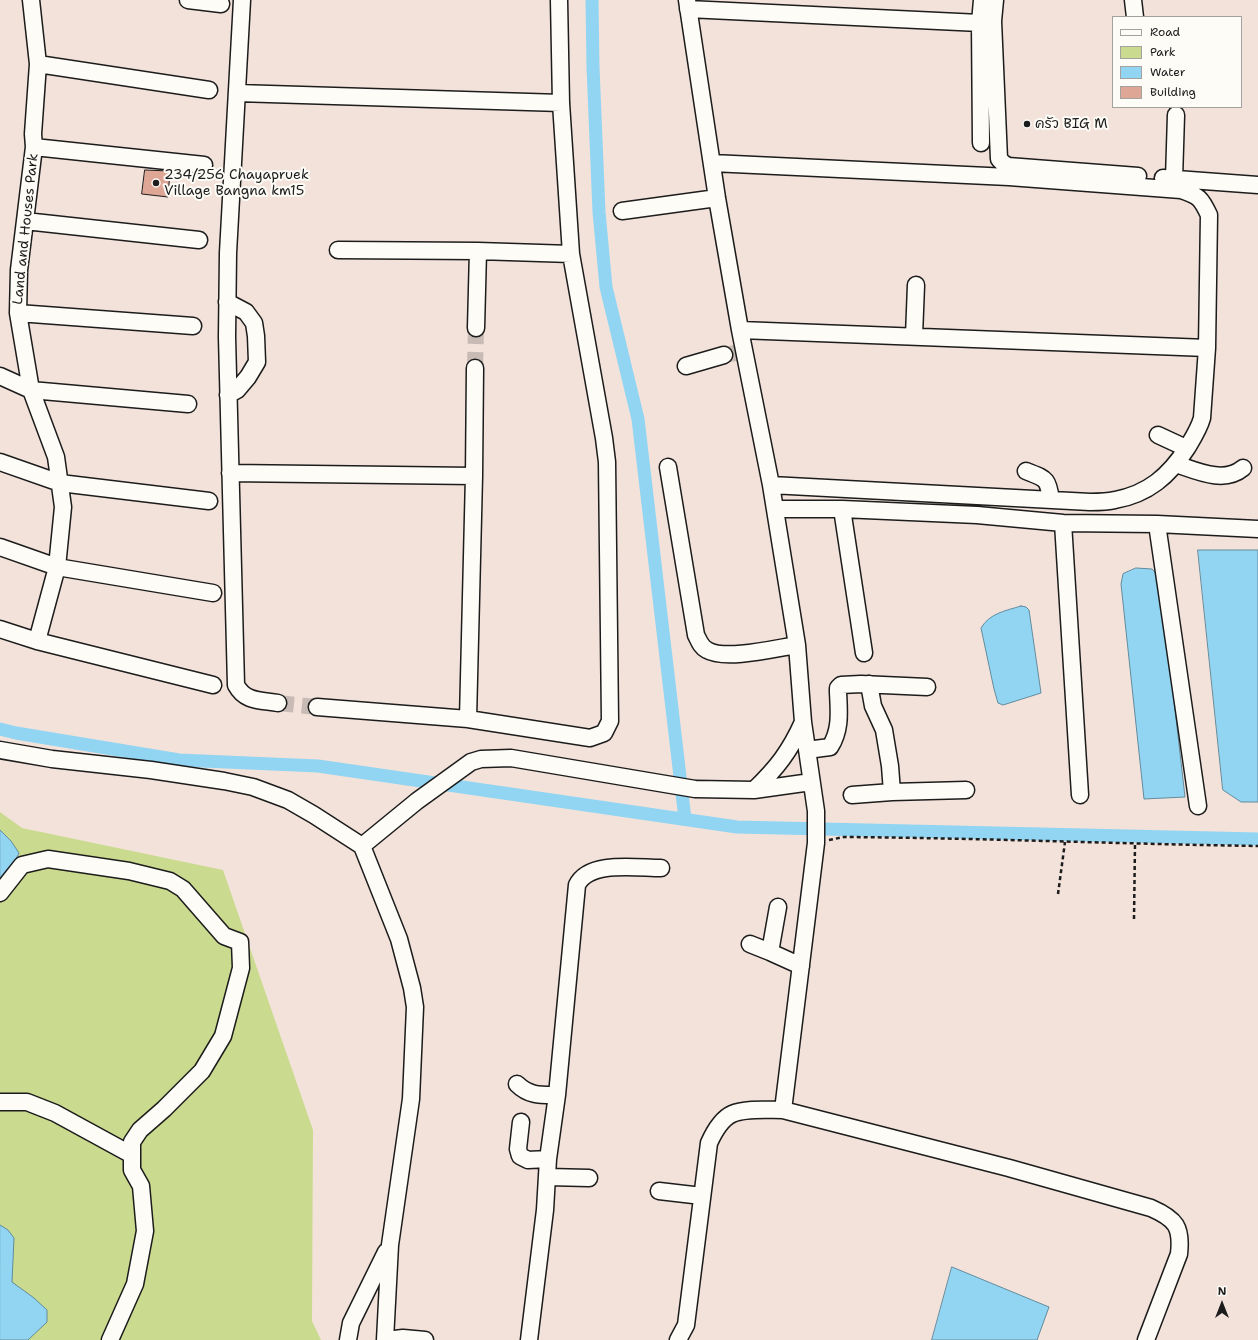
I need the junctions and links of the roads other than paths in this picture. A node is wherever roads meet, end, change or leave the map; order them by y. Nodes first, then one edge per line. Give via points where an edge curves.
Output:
1 (31, 0) edge
2 (188, 0) edge
3 (242, 0) edge
4 (559, 0) edge
5 (982, 0) edge
6 (995, 0) edge
7 (1133, 0) edge
8 (221, 4) dead end
9 (687, 5) edge
10 (1136, 16) edge
11 (980, 23) junction
12 (38, 64) junction
13 (209, 90) dead end
14 (237, 93) junction
15 (561, 103) junction
16 (1176, 115) dead end
17 (981, 143) dead end
18 (34, 147) junction
19 (712, 163) junction
20 (204, 165) dead end
21 (1174, 178) junction
22 (1258, 185) edge
23 (717, 198) junction
24 (622, 211) dead end
25 (25, 221) junction
26 (199, 240) dead end
27 (338, 250) dead end
28 (478, 251) junction
29 (571, 254) junction
30 (916, 285) dead end
31 (227, 302) junction
32 (18, 313) junction
33 (193, 326) dead end
34 (476, 328) tunnel mouth
35 (740, 330) junction
36 (914, 336) junction
37 (1207, 348) junction
38 (724, 355) tunnel mouth
39 (686, 366) dead end
40 (475, 368) tunnel mouth
41 (0, 376) edge
42 (31, 390) junction
43 (228, 395) junction
44 (188, 404) dead end
45 (1158, 436) dead end
46 (1186, 448) junction
47 (0, 462) edge
48 (1176, 464) junction
49 (668, 467) dead end
50 (1243, 468) dead end
51 (1026, 471) dead end
52 (230, 473) junction
53 (474, 476) junction
54 (60, 483) junction
55 (771, 485) junction
56 (1052, 500) junction
57 (209, 501) dead end
58 (775, 509) junction
59 (842, 509) junction
60 (1063, 523) junction
61 (1157, 524) junction
62 (1258, 529) edge
63 (0, 547) edge
64 (57, 567) junction
65 (213, 593) dead end
66 (0, 629) edge
67 (37, 641) junction
68 (797, 645) junction
69 (864, 653) dead end
70 (869, 684) junction
71 (213, 685) dead end
72 (927, 687) dead end
73 (278, 703) tunnel mouth
74 (318, 707) tunnel mouth
75 (468, 719) junction
76 (803, 722) junction
77 (0, 750) edge
78 (807, 750) junction
79 (811, 782) junction
80 (754, 790) junction
81 (966, 790) dead end
82 (892, 792) junction
83 (852, 795) dead end
84 (1080, 795) dead end
85 (1198, 806) dead end
86 (362, 846) junction
87 (661, 868) dead end
88 (0, 893) edge
89 (778, 907) dead end
90 (750, 944) dead end
91 (770, 952) junction
92 (801, 966) junction
93 (516, 1084) dead end
94 (557, 1094) junction
95 (0, 1102) edge
96 (783, 1110) junction
97 (520, 1122) dead end
98 (132, 1155) junction
99 (548, 1160) junction
100 (548, 1177) junction
101 (589, 1178) dead end
102 (659, 1191) dead end
103 (702, 1196) junction
104 (390, 1246) junction
105 (110, 1340) edge
106 (348, 1340) edge
107 (386, 1340) edge
108 (425, 1340) edge
109 (529, 1340) edge
110 (678, 1340) edge
111 (1146, 1340) edge

1 - 12 street, Land and Houses Park
2 - 8 street
3 - 14 street
4 - 15 street
5 - 11 street
6 - 21 street via 993,21 998,149 999,159 1003,163 1008,166
7 - 10 street
9 - 11 street
9 - 19 street
11 - 17 street
12 - 13 street
12 - 18 street, Land and Houses Park
14 - 15 street
14 - 31 street
15 - 29 street
16 - 21 street
18 - 20 street
18 - 25 street, Land and Houses Park
19 - 23 street
19 - 37 street via 1009,177 1181,190 1194,194 1202,200 1209,215
21 - 22 street
23 - 24 street
23 - 35 street
25 - 26 street
25 - 32 street, Land and Houses Park via 19,270
27 - 28 street
28 - 29 street
28 - 34 street
29 - 75 street via 607,462 610,721 604,733 590,738
30 - 36 street
31 - 43 street
31 - 43 street via 246,312 254,323 257,362 237,390
32 - 33 street
32 - 42 street, Land and Houses Park
35 - 36 street
35 - 55 street via 742,351
36 - 37 street
37 - 46 street via 1202,418 1199,428
38 - 39 street
40 - 53 street
41 - 42 street
42 - 44 street
42 - 54 street, Land and Houses Park via 56,457
43 - 52 street
45 - 46 street
46 - 48 street
47 - 54 street
48 - 50 street via 1201,473 1228,476
48 - 56 street via 1153,485 1115,500
49 - 68 street via 696,635 703,647 715,654 737,654
51 - 56 street via 1045,479
52 - 53 street
52 - 73 street via 236,685 248,698
53 - 75 street
54 - 57 street
54 - 64 street, Land and Houses Park via 63,507
55 - 56 street
55 - 58 street
58 - 59 street
58 - 68 street
59 - 60 street via 977,515
59 - 69 street
60 - 61 street
60 - 84 street
61 - 62 street
61 - 85 street
63 - 64 street
64 - 65 street
64 - 67 street, Land and Houses Park
66 - 67 street
67 - 71 street
68 - 76 street
70 - 72 street
70 - 78 street via 846,684 838,688 840,723 836,737 830,747
70 - 82 street via 873,706 884,730
74 - 75 street
76 - 78 street
76 - 80 street via 782,760
77 - 86 street via 52,759 151,770 253,787 288,800
78 - 79 street
79 - 80 street
79 - 92 street via 816,810 816,843
80 - 86 street via 695,789 510,758 481,759 471,762 417,801
81 - 82 street
82 - 83 street
86 - 104 street via 399,939 415,1007 411,1099
87 - 94 street via 602,868 579,880
88 - 98 street via 22,865 48,859 130,871 170,881 183,889 224,936 240,942 241,968 223,1036 202,1071 140,1130 132,1142
89 - 91 street
90 - 91 street
91 - 92 street
92 - 96 street
93 - 94 street via 534,1094
94 - 99 street
95 - 98 street via 27,1102 55,1113
96 - 103 street via 746,1110 732,1114 716,1129 709,1143
96 - 111 street via 1009,1168 1161,1212 1179,1229 1179,1254
97 - 99 street via 520,1156 528,1160
98 - 105 street via 132,1170 141,1186 145,1231 135,1284
99 - 100 street
100 - 101 street
100 - 109 street
102 - 103 street
103 - 110 street via 686,1325
104 - 106 street via 351,1322
104 - 107 street
107 - 108 street

